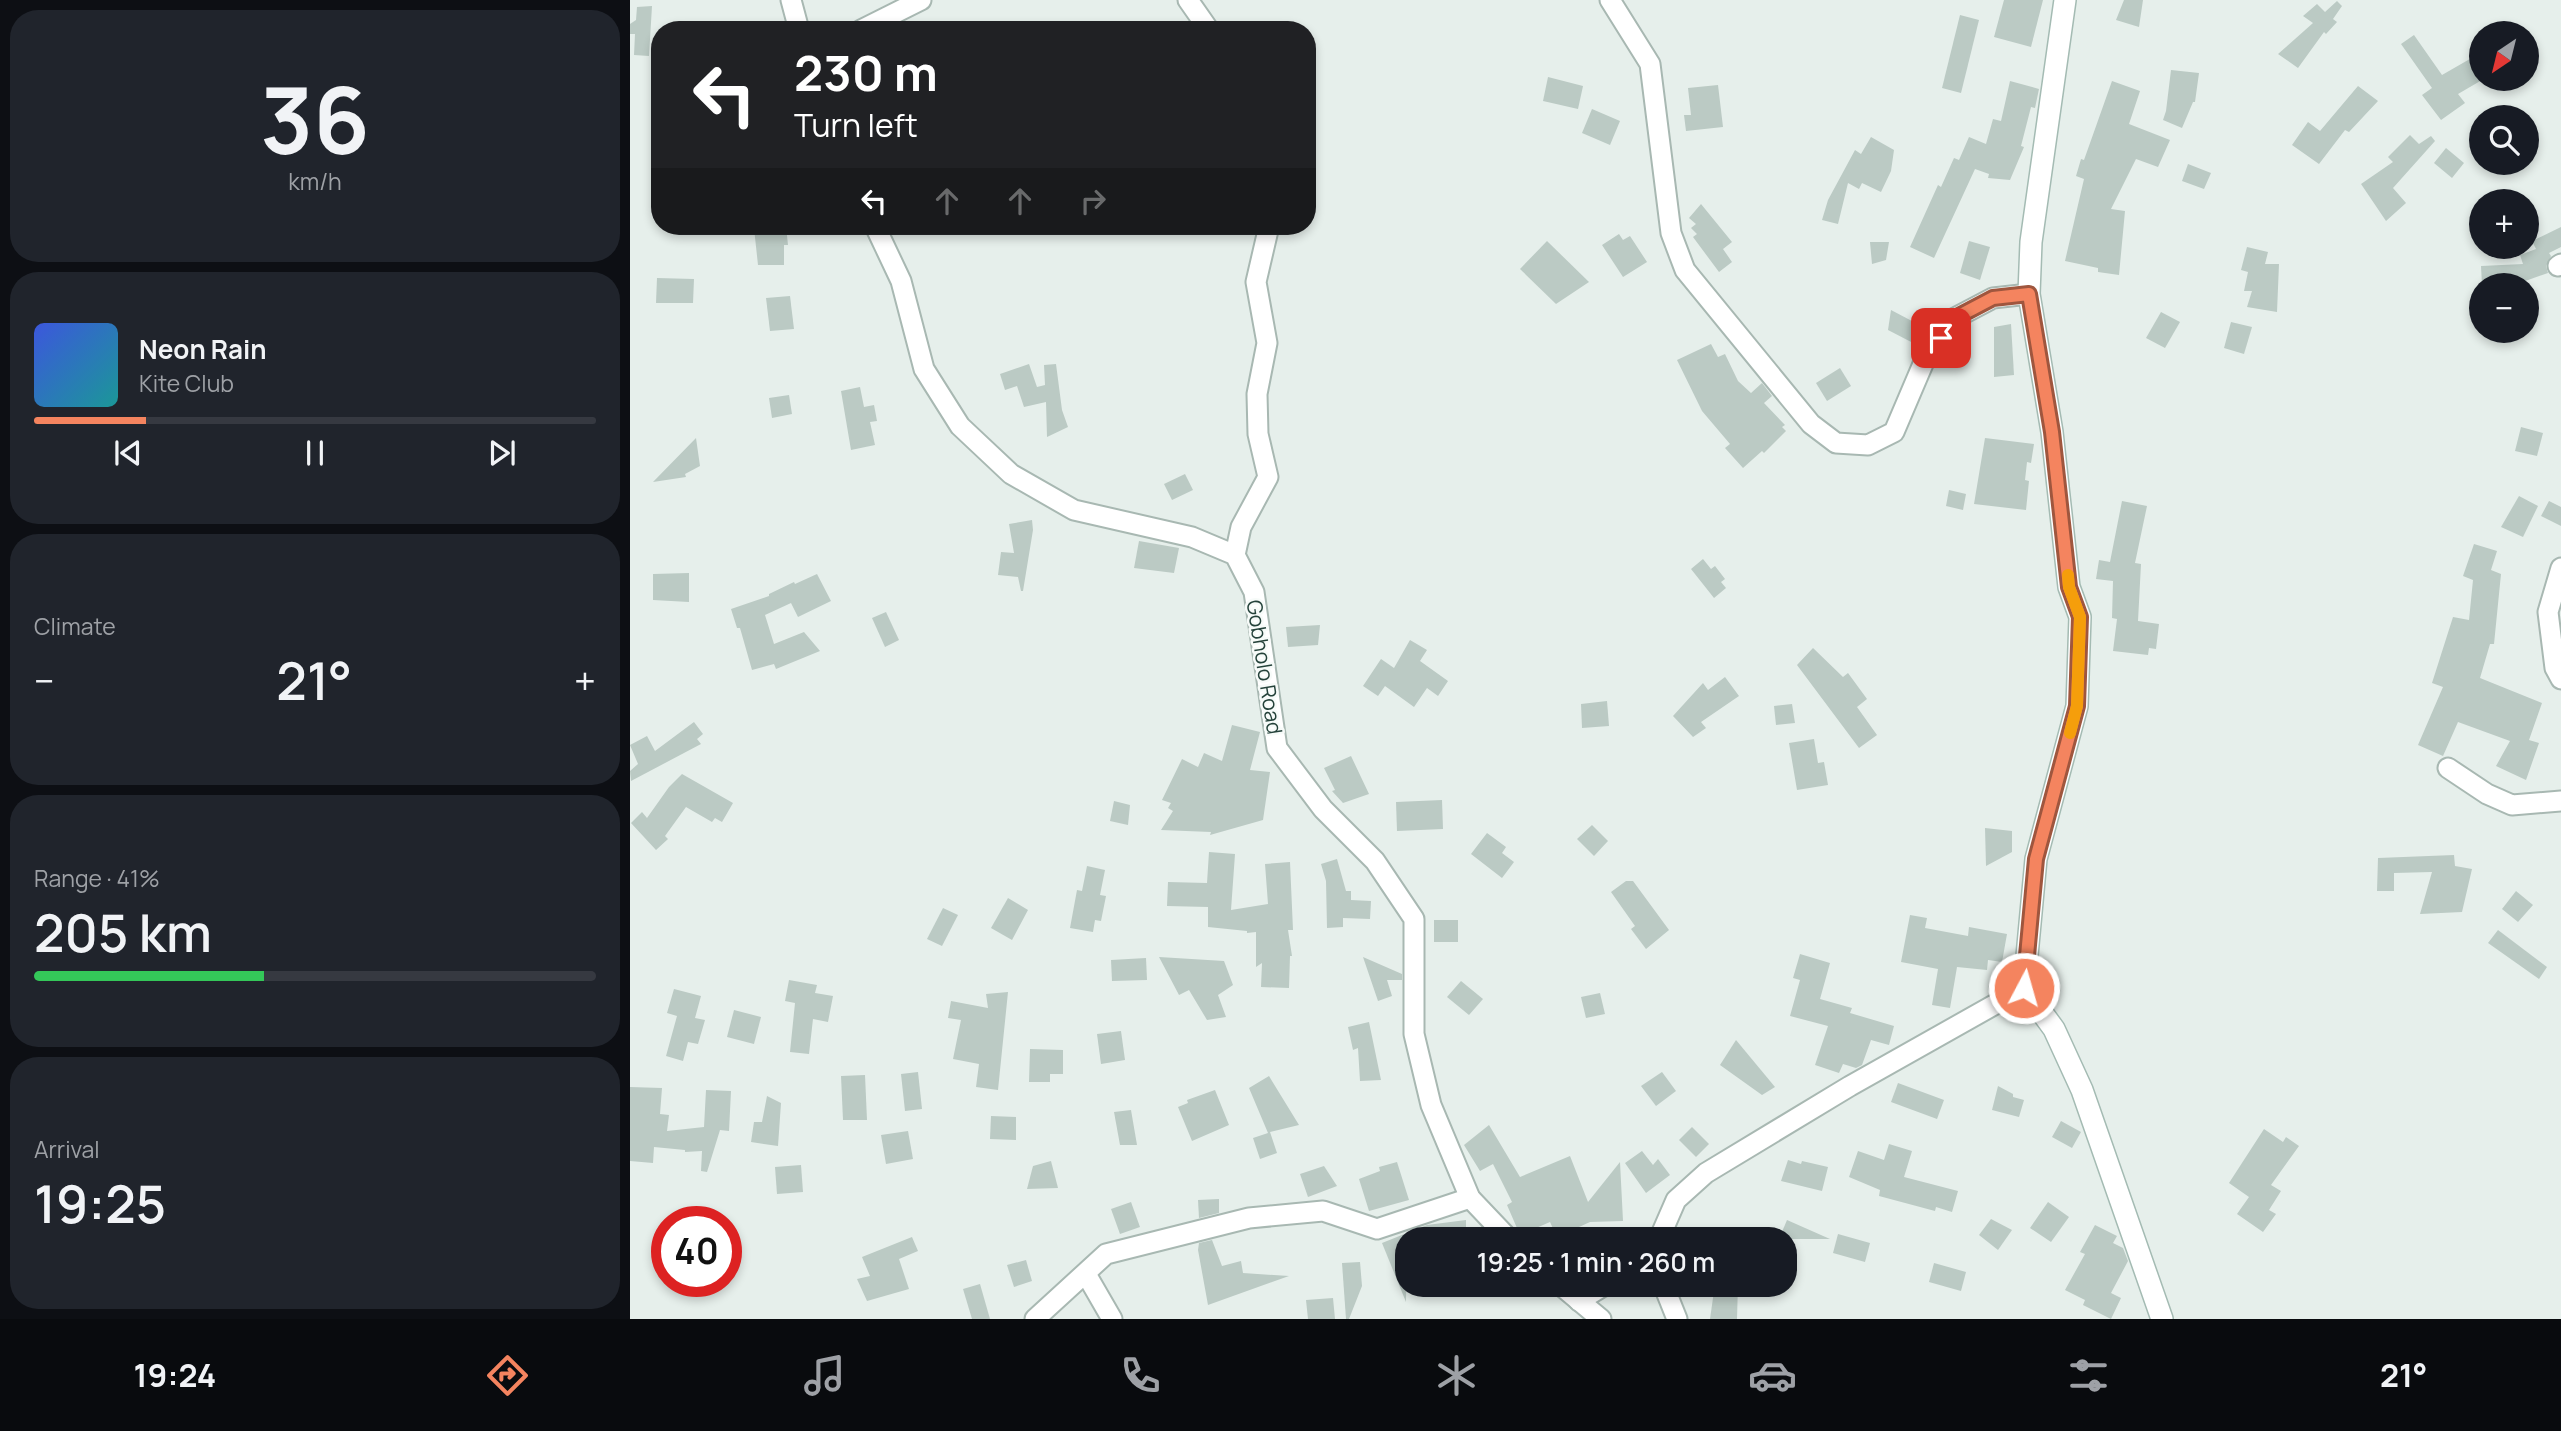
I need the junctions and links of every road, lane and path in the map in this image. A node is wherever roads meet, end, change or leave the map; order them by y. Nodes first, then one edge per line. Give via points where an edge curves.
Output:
1 (791, 0) edge
2 (921, 0) edge
3 (1188, 0) edge
4 (1610, 0) edge
5 (2065, 0) edge
6 (797, 21) edge
7 (879, 21) edge
8 (1203, 21) edge
9 (879, 235) edge
10 (1267, 235) edge
11 (2029, 294) junction
12 (1236, 555) junction
13 (2561, 568) edge
14 (2561, 678) edge
15 (2448, 768) dead end
16 (2561, 801) edge
17 (2024, 988) junction
18 (1470, 1198) junction
19 (1498, 1227) edge
20 (1664, 1227) edge
21 (1086, 1274) junction
22 (1574, 1297) edge
23 (1586, 1297) edge
24 (1668, 1297) edge
25 (1579, 1301) junction
26 (1035, 1319) edge
27 (1112, 1319) edge
28 (1601, 1319) edge
29 (1677, 1319) edge
30 (2162, 1319) edge

1 - 6 street
2 - 7 street
3 - 8 street
4 - 11 street via 1650,64 1671,233 1685,270 1811,424 1836,443 1868,445 1894,432 1926,358 1955,318 1993,298
5 - 11 street via 2031,242
9 - 12 street via 901,281 924,369 960,426 1011,474 1074,510 1192,537
10 - 12 street via 1256,282 1267,343 1257,394 1258,434 1268,477 1241,527
11 - 17 street via 2052,432 2069,587 2080,617 2077,706 2036,859
12 - 18 street, Gobholo Road via 1254,592 1277,748 1323,809 1375,861 1414,919 1414,1034 1431,1105
13 - 14 street via 2548,612 2555,668
15 - 16 street via 2512,805
17 - 20 street via 1706,1173 1676,1200
17 - 30 street via 2054,1029 2082,1090
18 - 19 street, Gobholo Road
18 - 21 street via 1377,1229 1323,1211 1249,1218 1106,1254
21 - 26 street
21 - 27 street
22 - 25 street
23 - 25 street
24 - 29 street
25 - 28 street

